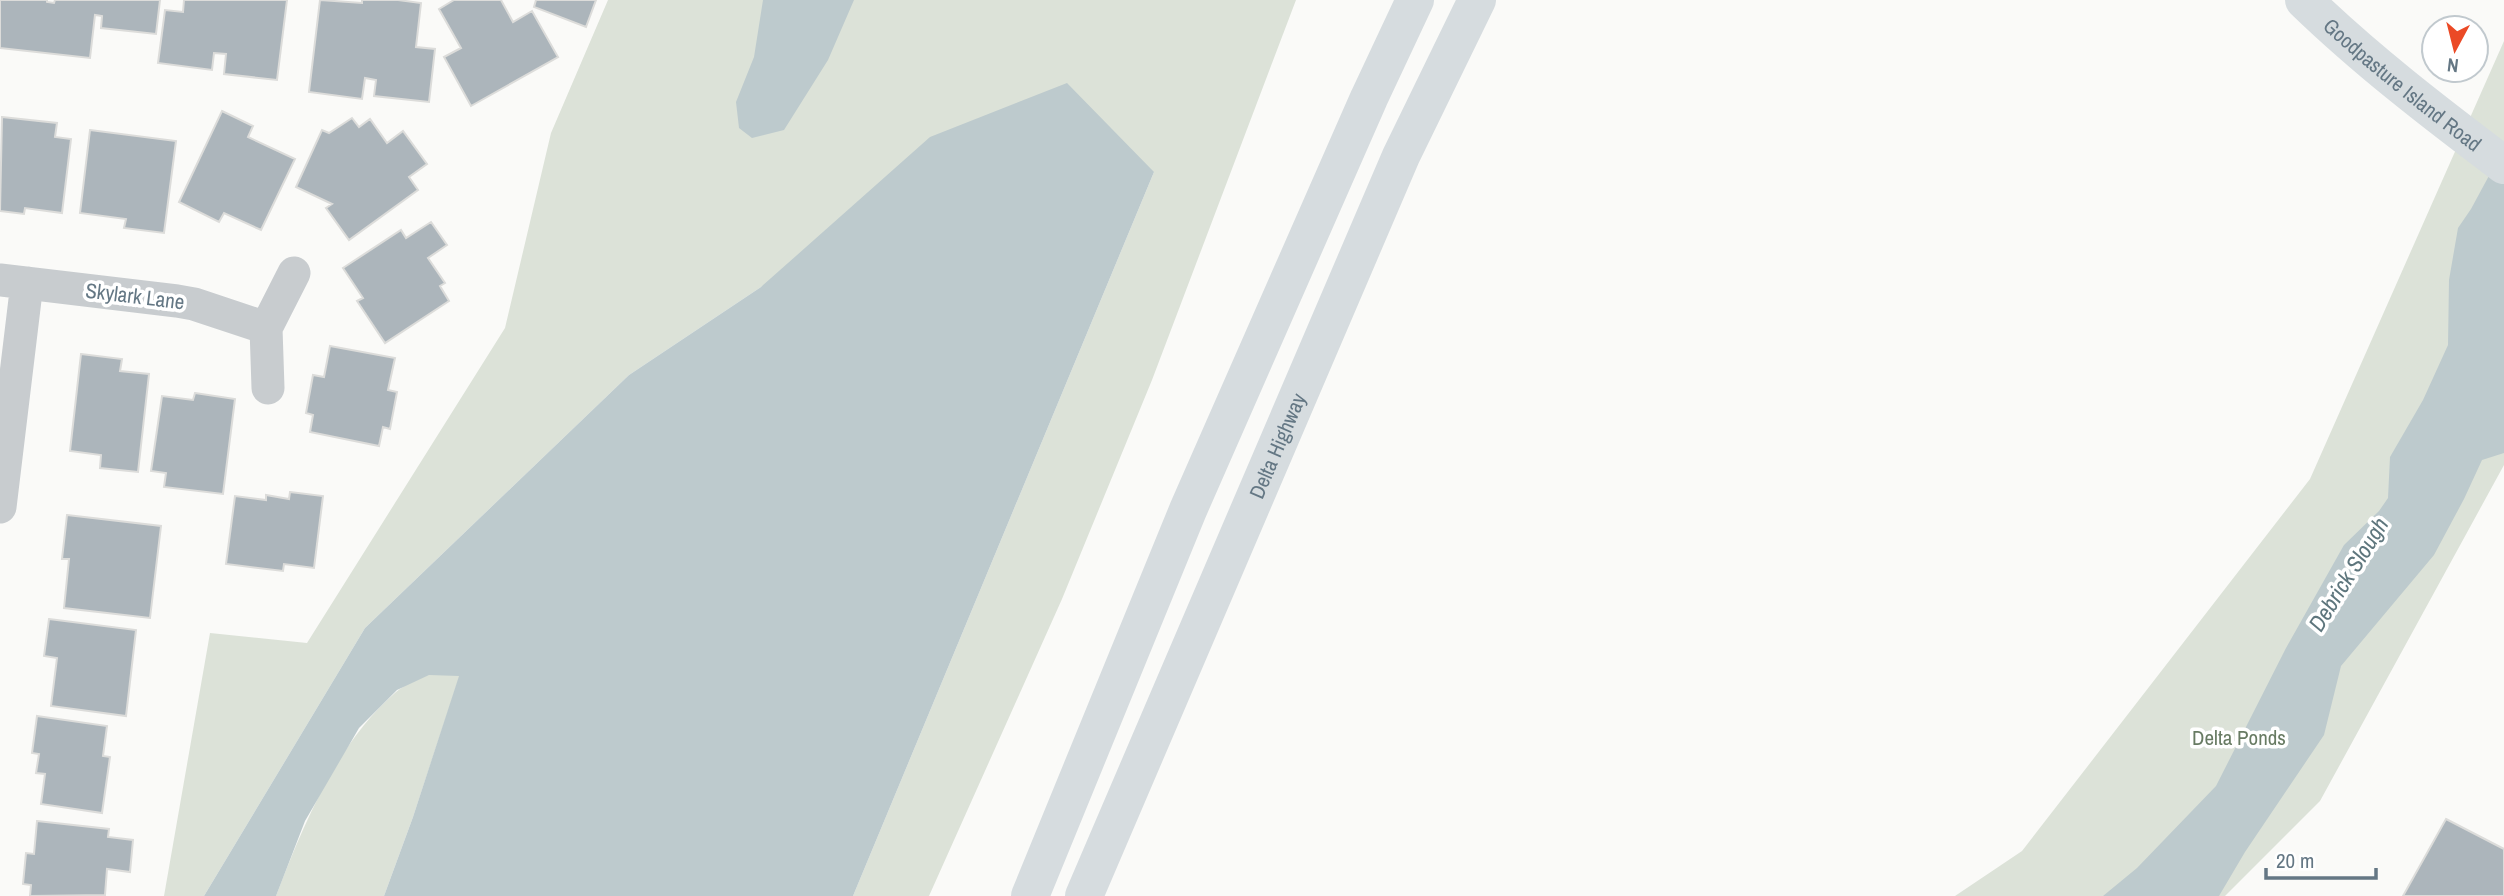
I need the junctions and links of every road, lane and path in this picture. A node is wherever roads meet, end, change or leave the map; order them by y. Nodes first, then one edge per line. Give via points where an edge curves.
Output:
1 (1389, 0) edge
2 (1415, 0) edge
3 (1477, 0) edge
4 (2304, 0) edge
5 (1369, 98) junction
6 (2504, 165) edge
7 (293, 273) dead end
8 (14, 281) edge
9 (266, 328) junction
10 (268, 388) dead end
11 (0, 508) edge
12 (1030, 896) edge
13 (1084, 896) edge

1 - 5 main road
2 - 5 main road
3 - 13 main road, Delta Highway via 1396,169
4 - 6 main road, Goodpasture Island Road via 2433,112
5 - 12 main road via 1188,510
7 - 9 street
8 - 9 street, Skylark Lane via 186,302
8 - 11 street
9 - 10 street

